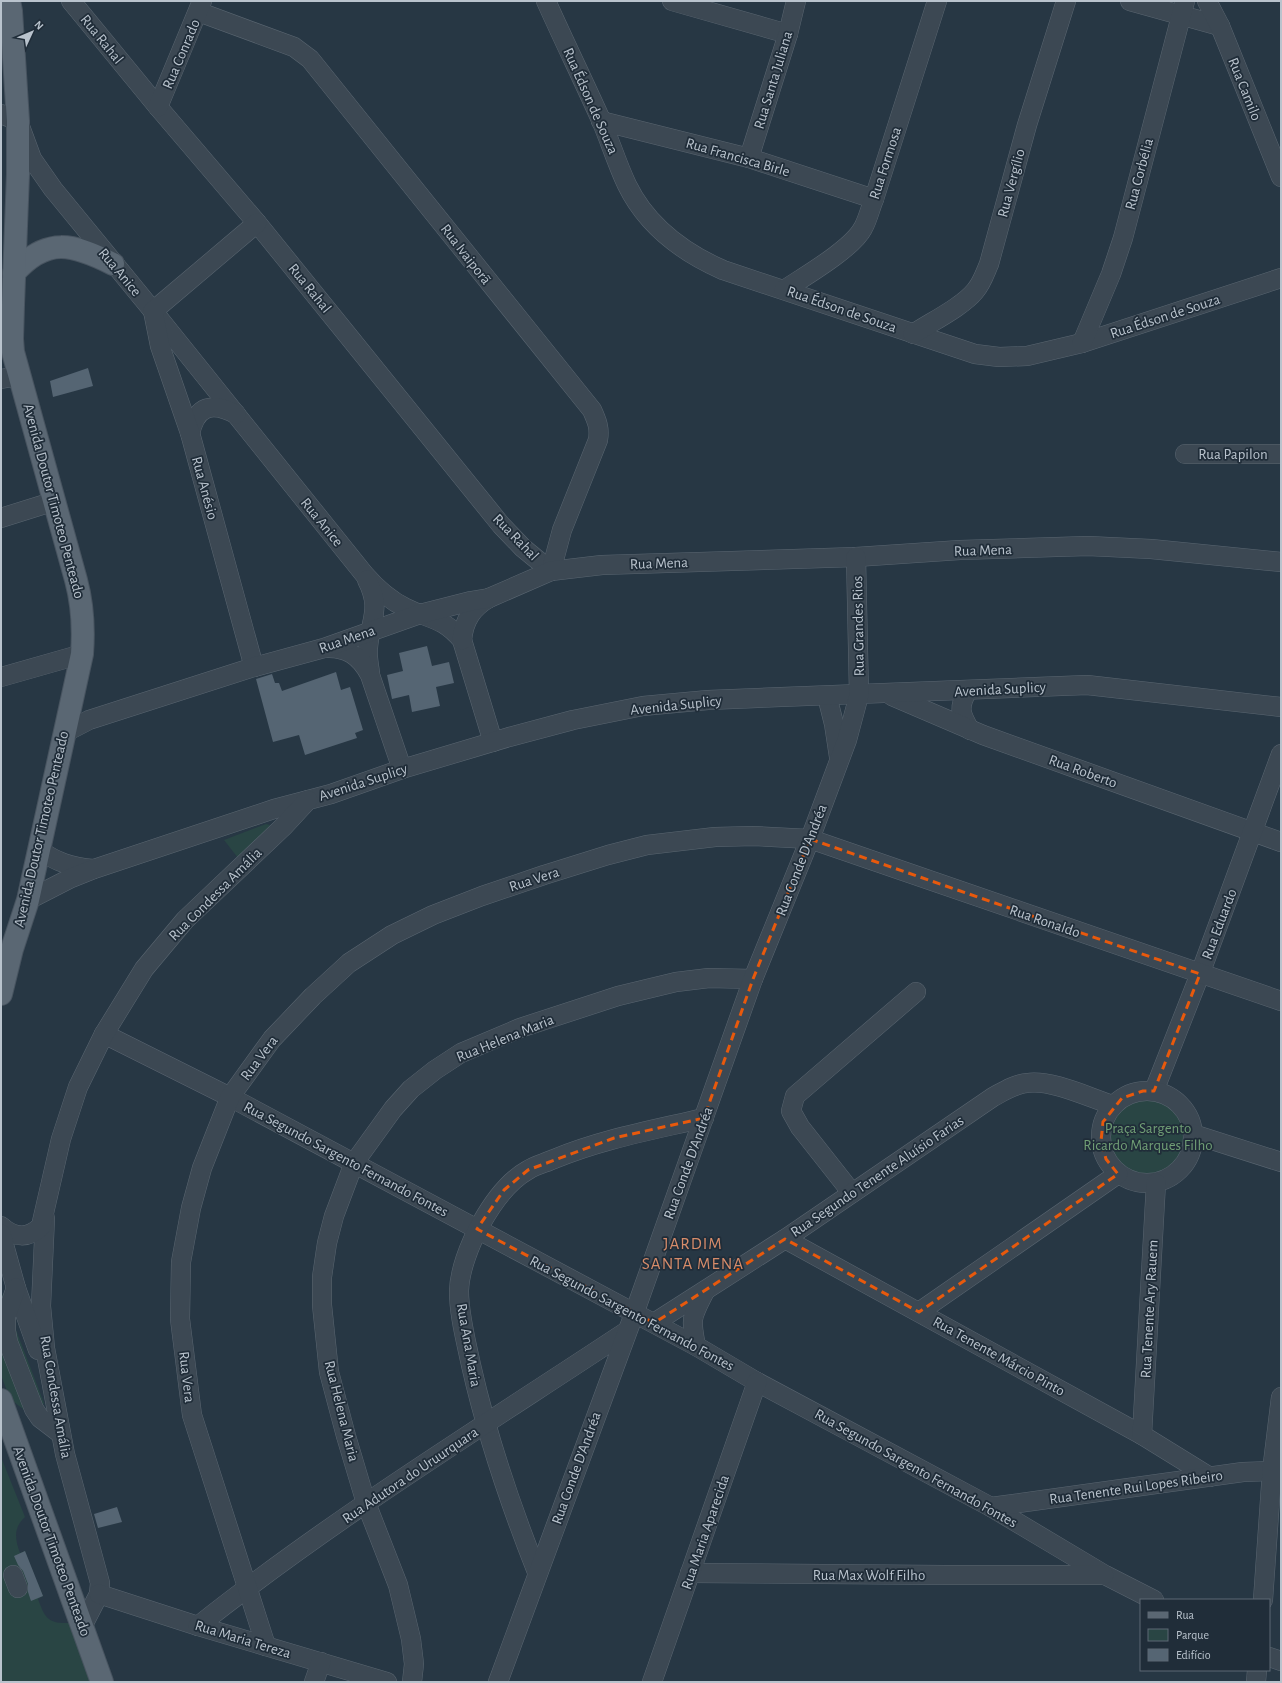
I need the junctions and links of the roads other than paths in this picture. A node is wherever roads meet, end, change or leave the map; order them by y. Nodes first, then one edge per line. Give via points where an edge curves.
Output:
1 (71, 1) edge
2 (546, 1) edge
3 (672, 1) edge
4 (796, 1) edge
5 (937, 1) edge
6 (1066, 1) edge
7 (1130, 1) edge
8 (1207, 1) edge
9 (13, 4) edge
10 (200, 6) edge
11 (1183, 8) edge
12 (1220, 26) junction
13 (788, 34) junction
14 (158, 107) junction
15 (10, 118) edge
16 (601, 121) junction
17 (749, 158) junction
18 (1281, 177) edge
19 (874, 199) junction
20 (257, 223) junction
21 (113, 264) junction
22 (14, 273) junction
23 (1281, 278) edge
24 (784, 290) junction
25 (7, 304) edge
26 (153, 311) junction
27 (913, 334) junction
28 (1082, 344) junction
29 (10, 378) edge
30 (236, 414) junction
31 (190, 434) junction
32 (1185, 454) dead end
33 (1281, 454) edge
34 (55, 501) junction
35 (1, 518) edge
36 (856, 557) junction
37 (1281, 562) edge
38 (551, 571) junction
39 (364, 574) junction
40 (489, 598) junction
41 (420, 614) junction
42 (371, 631) junction
43 (462, 640) junction
44 (324, 648) junction
45 (82, 654) junction
46 (254, 666) junction
47 (370, 675) junction
48 (1, 677) edge
49 (968, 690) junction
50 (887, 694) junction
51 (859, 695) junction
52 (827, 696) junction
53 (1281, 707) edge
54 (970, 730) junction
55 (64, 733) junction
56 (493, 742) junction
57 (1281, 754) edge
58 (839, 758) junction
59 (402, 769) junction
60 (308, 800) junction
61 (1254, 832) junction
62 (810, 839) junction
63 (1281, 842) edge
64 (38, 848) junction
65 (94, 869) junction
66 (28, 900) junction
67 (6, 949) edge
68 (1200, 974) junction
69 (753, 979) junction
70 (916, 992) dead end
71 (1, 994) edge
72 (1281, 1002) edge
73 (104, 1034) junction
74 (1154, 1091) junction
75 (230, 1097) junction
76 (1113, 1106) junction
77 (704, 1118) junction
78 (1193, 1134) junction
79 (1281, 1162) edge
80 (354, 1163) junction
81 (1118, 1174) junction
82 (1156, 1183) junction
83 (852, 1193) junction
84 (45, 1215) junction
85 (1, 1226) edge
86 (477, 1229) junction
87 (1, 1234) edge
88 (785, 1239) junction
89 (16, 1288) junction
90 (705, 1290) junction
91 (919, 1312) junction
92 (634, 1314) junction
93 (654, 1324) junction
94 (627, 1331) junction
95 (696, 1346) junction
96 (757, 1382) junction
97 (52, 1391) junction
98 (1281, 1397) edge
99 (1, 1400) edge
100 (485, 1425) junction
101 (61, 1434) junction
102 (1142, 1435) junction
103 (1276, 1472) edge
104 (1210, 1477) junction
105 (366, 1503) junction
106 (990, 1507) junction
107 (1071, 1555) junction
108 (537, 1572) junction
109 (690, 1573) junction
110 (1048, 1575) junction
111 (1104, 1575) junction
112 (248, 1587) junction
113 (100, 1594) junction
114 (1152, 1599) edge
115 (1262, 1599) edge
116 (198, 1626) junction
117 (82, 1627) junction
118 (266, 1646) junction
119 (1270, 1657) edge
120 (1281, 1661) edge
121 (321, 1662) junction
122 (1257, 1671) edge
123 (102, 1682) edge
124 (314, 1682) edge
125 (387, 1682) edge
126 (412, 1682) edge
127 (498, 1682) edge
128 (652, 1682) edge
129 (1256, 1682) edge

1 - 14 street, Rua Rahal
2 - 16 street, Rua Édson de Souza
3 - 13 street
4 - 13 street, Rua Santa Juliana
5 - 19 street, Rua Formosa
6 - 27 street, Rua Vergílio via 1027,125 989,264 982,280 964,302
7 - 11 street
8 - 12 street, Rua Camilo
9 - 15 main road, Avenida Doutor Timoteo Penteado
10 - 14 street, Rua Conrado
10 - 38 street, Rua Ivaiporã via 294,47 310,59 592,410 598,421 598,440 562,530
11 - 12 street
11 - 28 street, Rua Corbélia via 1123,238
12 - 18 street, Rua Camilo
13 - 17 street, Rua Santa Juliana
14 - 20 street, Rua Rahal
15 - 21 street, Rua Anice via 36,165
15 - 22 main road, Avenida Doutor Timoteo Penteado
16 - 17 street, Rua Francisca Birle
16 - 24 street, Rua Édson de Souza via 627,186 642,210 660,230 699,260
17 - 19 street, Rua Francisca Birle
19 - 24 street, Rua Formosa via 863,229 856,238
20 - 26 street
20 - 38 street, Rua Rahal via 501,525 523,548
21 - 22 main road via 81,250 63,246 40,252
21 - 26 street, Rua Anice
22 - 25 main road, Avenida Doutor Timoteo Penteado
23 - 28 street, Rua Édson de Souza
24 - 27 street, Rua Édson de Souza
25 - 29 main road, Avenida Doutor Timoteo Penteado via 12,339
26 - 30 street, Rua Anice
26 - 31 street, Rua Anésio via 160,346
27 - 28 street, Rua Édson de Souza via 975,354 999,357 1027,356
29 - 34 main road, Avenida Doutor Timoteo Penteado
30 - 31 street via 214,406 208,408 195,419
30 - 39 street, Rua Anice
31 - 46 street, Rua Anésio
32 - 33 street, Rua Papilon
34 - 35 street
34 - 45 main road, Avenida Doutor Timoteo Penteado via 82,602
36 - 37 street, Rua Mena via 960,550 1088,546 1151,549
36 - 38 street, Rua Mena via 602,565
36 - 51 street, Rua Grandes Rios
38 - 40 street, Rua Mena
39 - 41 street, Rua Anice via 383,594
39 - 42 street, Rua Anice via 375,601
40 - 41 street, Rua Mena
40 - 43 street via 466,619
41 - 42 street, Rua Mena
41 - 43 street, Rua Anice via 444,623
42 - 44 street, Rua Mena
42 - 47 street, Rua Anice via 367,654
43 - 56 street
44 - 46 street, Rua Mena
44 - 47 street via 347,650 365,664
45 - 48 street
45 - 55 main road, Avenida Doutor Timoteo Penteado
46 - 55 street, Rua Mena via 89,720
47 - 59 street
49 - 50 street, Avenida Suplicy
49 - 53 street, Avenida Suplicy via 1087,685
49 - 54 street via 960,709
50 - 51 street, Avenida Suplicy
50 - 54 street, Rua Roberto
51 - 52 street, Avenida Suplicy
51 - 58 street, Rua Conde D'Andréa via 847,740
52 - 56 street, Avenida Suplicy via 708,700 643,706 573,720
52 - 58 street, Rua Conde D'Andréa
54 - 61 street, Rua Roberto
55 - 64 main road, Avenida Doutor Timoteo Penteado
56 - 59 street, Avenida Suplicy
57 - 61 street, Rua Eduardo
58 - 62 street, Rua Conde D'Andréa
59 - 60 street, Avenida Suplicy
60 - 65 street, Avenida Suplicy
60 - 73 street, Rua Condessa Amália via 279,832 185,920 144,969
61 - 63 street, Rua Roberto
61 - 68 street, Rua Eduardo
62 - 68 street, Rua Ronaldo
62 - 69 street, Rua Conde D'Andréa
62 - 75 street, Rua Vera via 716,837 647,845 537,878 433,915 392,935 349,962 272,1039
64 - 65 street, Avenida Suplicy via 56,861
64 - 66 main road, Avenida Doutor Timoteo Penteado
65 - 66 street, Avenida Suplicy
66 - 67 main road, Avenida Doutor Timoteo Penteado
67 - 71 main road, Avenida Doutor Timoteo Penteado
68 - 72 street, Rua Ronaldo
68 - 74 street, Rua Eduardo
69 - 77 street, Rua Conde D'Andréa
69 - 80 street, Rua Helena Maria via 709,978 676,982 618,996 520,1028 461,1053 411,1089 393,1109
70 - 83 street via 795,1096 791,1111 800,1127
73 - 75 street, Rua Segundo Sargento Fernando Fontes
73 - 84 street, Rua Condessa Amália via 78,1087 61,1139
74 - 76 street via 1132,1093
74 - 78 street via 1169,1096 1181,1106 1190,1119
75 - 80 street, Rua Segundo Sargento Fernando Fontes
75 - 112 street, Rua Vera via 202,1168 191,1208 181,1262 180,1319 192,1415
76 - 81 street via 1103,1122 1101,1141 1106,1159
76 - 83 street, Rua Segundo Tenente Aluísio Farias via 1047,1083 1027,1082 993,1097
77 - 86 street, Rua Ana Maria via 614,1138 528,1170 504,1190
77 - 92 street, Rua Conde D'Andréa
78 - 79 street
78 - 82 street via 1192,1150 1184,1165 1172,1177
80 - 86 street, Rua Segundo Sargento Fernando Fontes
80 - 105 street, Rua Helena Maria via 334,1216 327,1243 322,1277 322,1305 330,1372
81 - 82 street via 1137,1182
81 - 91 street
82 - 102 street, Rua Tenente Ary Rauem
83 - 88 street, Rua Segundo Tenente Aluísio Farias
84 - 85 street, Rua Condessa Amália via 41,1226 29,1235 17,1236
84 - 97 street, Rua Condessa Amália via 41,1306
86 - 92 street, Rua Segundo Sargento Fernando Fontes
86 - 100 street, Rua Ana Maria via 462,1272 459,1290 466,1341
87 - 89 street
88 - 90 street, Rua Segundo Tenente Aluísio Farias
88 - 91 street, Rua Tenente Márcio Pinto
89 - 97 street
89 - 101 street via 6,1316 8,1342 34,1409 40,1418
90 - 93 street, Rua Segundo Tenente Aluísio Farias
90 - 95 street via 692,1318
91 - 102 street, Rua Tenente Márcio Pinto
92 - 93 street, Rua Segundo Sargento Fernando Fontes
92 - 94 street, Rua Conde D'Andréa
93 - 95 street, Rua Segundo Sargento Fernando Fontes
94 - 100 street, Rua Adutora do Uruurquara
94 - 108 street, Rua Conde D'Andréa
95 - 96 street, Rua Segundo Sargento Fernando Fontes
96 - 106 street, Rua Segundo Sargento Fernando Fontes
96 - 109 street, Rua Maria Aparecida
97 - 101 street, Rua Condessa Amália
98 - 103 street
99 - 117 main road, Avenida Doutor Timoteo Penteado
100 - 105 street, Rua Adutora do Uruurquara
100 - 108 street, Rua Ana Maria via 504,1486
101 - 113 street, Rua Condessa Amália via 99,1574
102 - 104 street, Rua Tenente Márcio Pinto
103 - 104 street, Rua Tenente Rui Lopes Ribeiro via 1243,1472
103 - 115 street
104 - 106 street, Rua Tenente Rui Lopes Ribeiro
105 - 112 street, Rua Adutora do Uruurquara
105 - 126 street, Rua Helena Maria via 398,1585 411,1639 414,1664
106 - 107 street, Rua Segundo Sargento Fernando Fontes
107 - 110 street via 1066,1563
107 - 111 street, Rua Segundo Sargento Fernando Fontes
108 - 127 street, Rua Conde D'Andréa
109 - 110 street, Rua Max Wolf Filho
109 - 128 street, Rua Maria Aparecida
110 - 111 street, Rua Max Wolf Filho
111 - 114 street, Rua Segundo Sargento Fernando Fontes
112 - 116 street, Rua Adutora do Uruurquara
112 - 118 street, Rua Vera
113 - 116 street, Rua Maria Tereza
113 - 117 street
116 - 118 street, Rua Maria Tereza
117 - 123 main road, Avenida Doutor Timoteo Penteado
118 - 121 street, Rua Maria Tereza
119 - 120 street
121 - 124 street
121 - 125 street, Rua Maria Tereza
122 - 129 street

